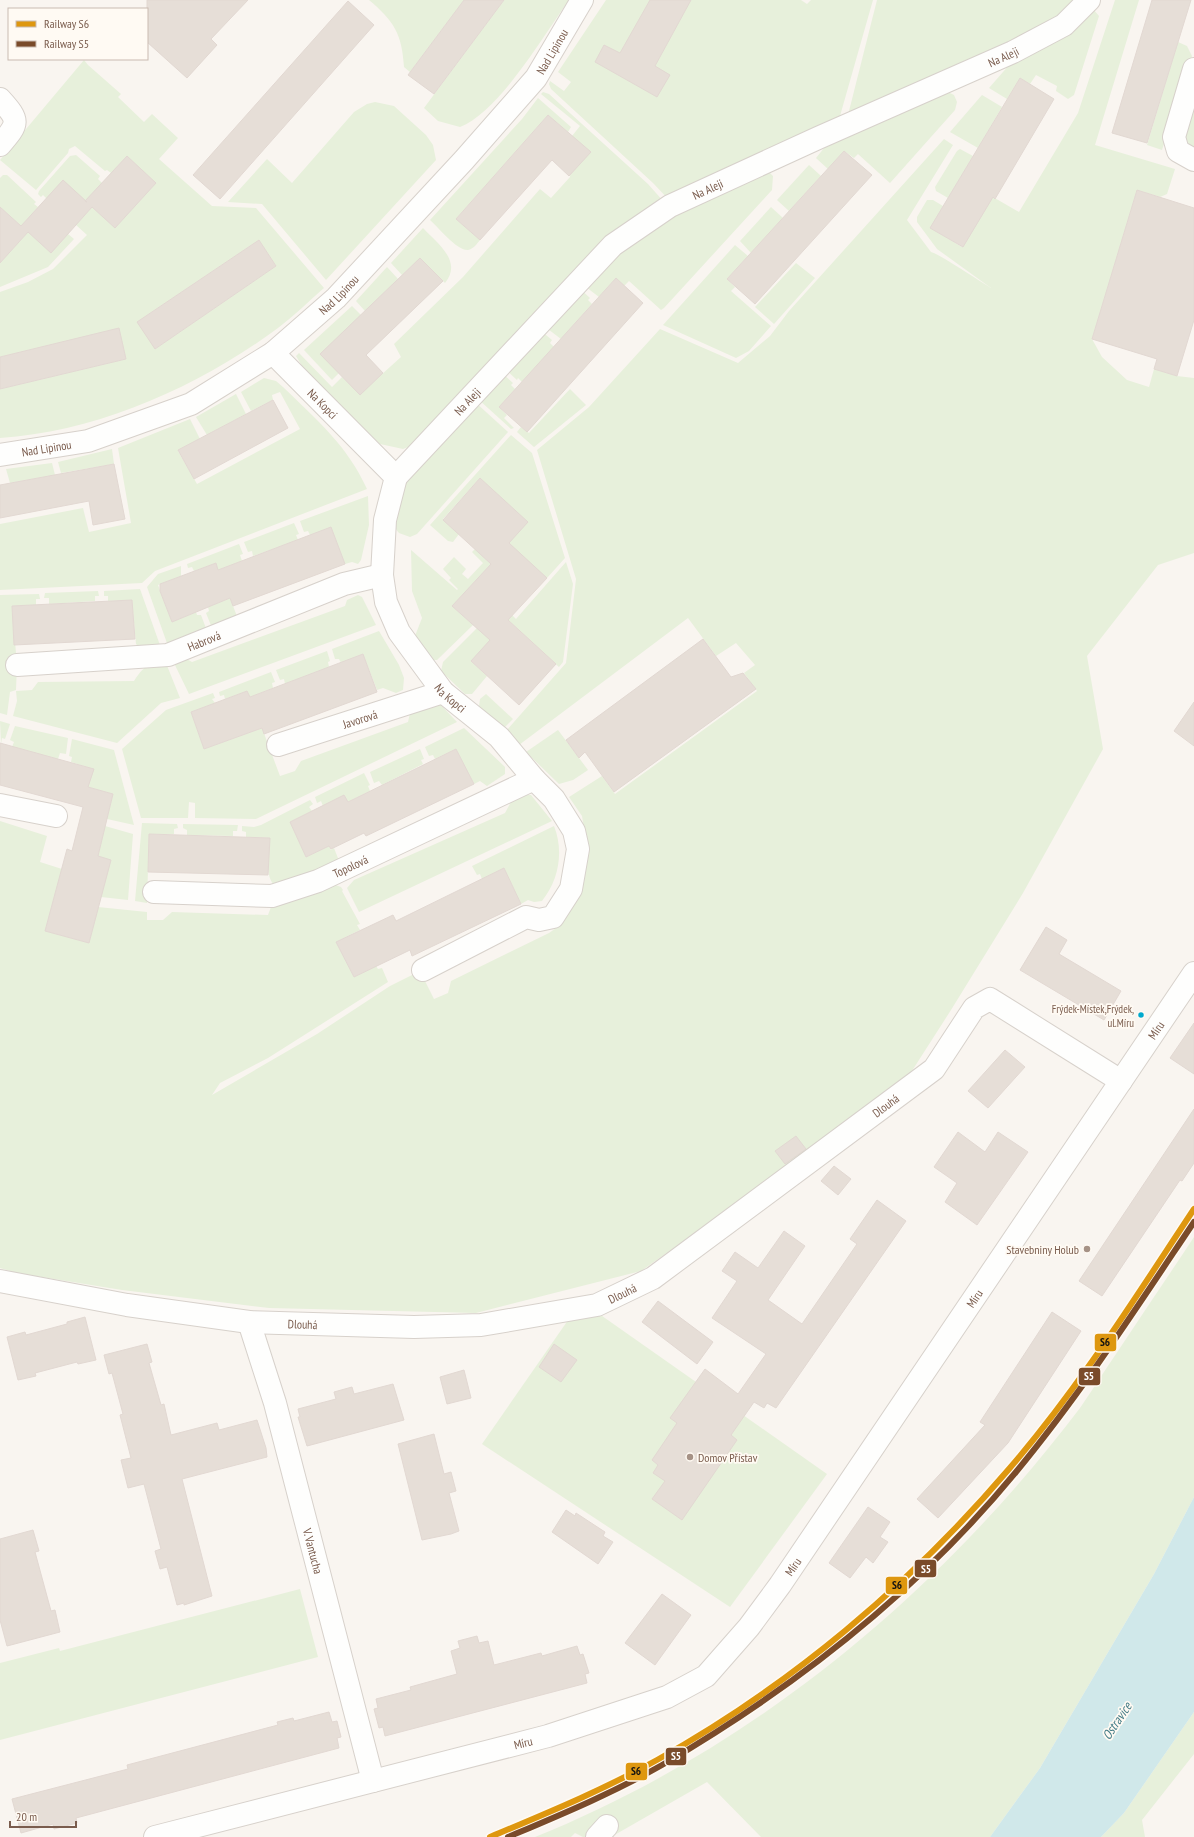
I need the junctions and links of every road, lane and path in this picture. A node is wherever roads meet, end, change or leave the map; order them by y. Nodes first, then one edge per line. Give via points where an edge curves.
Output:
1 (582, 0) edge
2 (1089, 0) edge
3 (1194, 69) edge
4 (0, 99) edge
5 (0, 145) edge
6 (1194, 160) edge
7 (273, 353) junction
8 (0, 455) edge
9 (396, 477) junction
10 (382, 575) junction
11 (16, 665) dead end
12 (443, 692) junction
13 (278, 745) dead end
14 (534, 779) junction
15 (0, 805) edge
16 (56, 816) dead end
17 (154, 892) dead end
18 (423, 970) dead end
19 (1194, 973) edge
20 (1121, 1081) junction
21 (0, 1281) edge
22 (249, 1322) junction
23 (373, 1781) junction
24 (155, 1837) edge

1 - 7 street, Nad Lipinou via 536,78 336,298
2 - 9 street, Na Aleji via 1064,25 1013,52 670,206 613,245
3 - 6 street via 1174,137 1178,151
4 - 5 street via 14,114 16,122
7 - 8 street, Nad Lipinou via 191,404 88,441
7 - 9 street, Na Kopci
9 - 10 street, Na Kopci via 385,520
10 - 11 street, Habrová via 344,584 168,655
10 - 12 street, Na Kopci via 386,602 399,632
12 - 13 street, Javorová
12 - 14 street, Na Kopci via 499,737
14 - 17 street, Topolová via 318,881 272,896
14 - 18 street, Na Kopci via 554,799 574,831 578,849 571,889 552,917 539,920 526,917
15 - 16 street
19 - 20 street, Míru
20 - 22 street, Dlouhá via 990,999 974,1008 934,1069 653,1278 597,1305 481,1325 414,1327
20 - 23 street, Míru via 780,1586 741,1637 706,1676 667,1697 548,1736
21 - 22 street, Dlouhá via 127,1305
22 - 23 street, V. Vantucha via 275,1402
23 - 24 street, Míru

